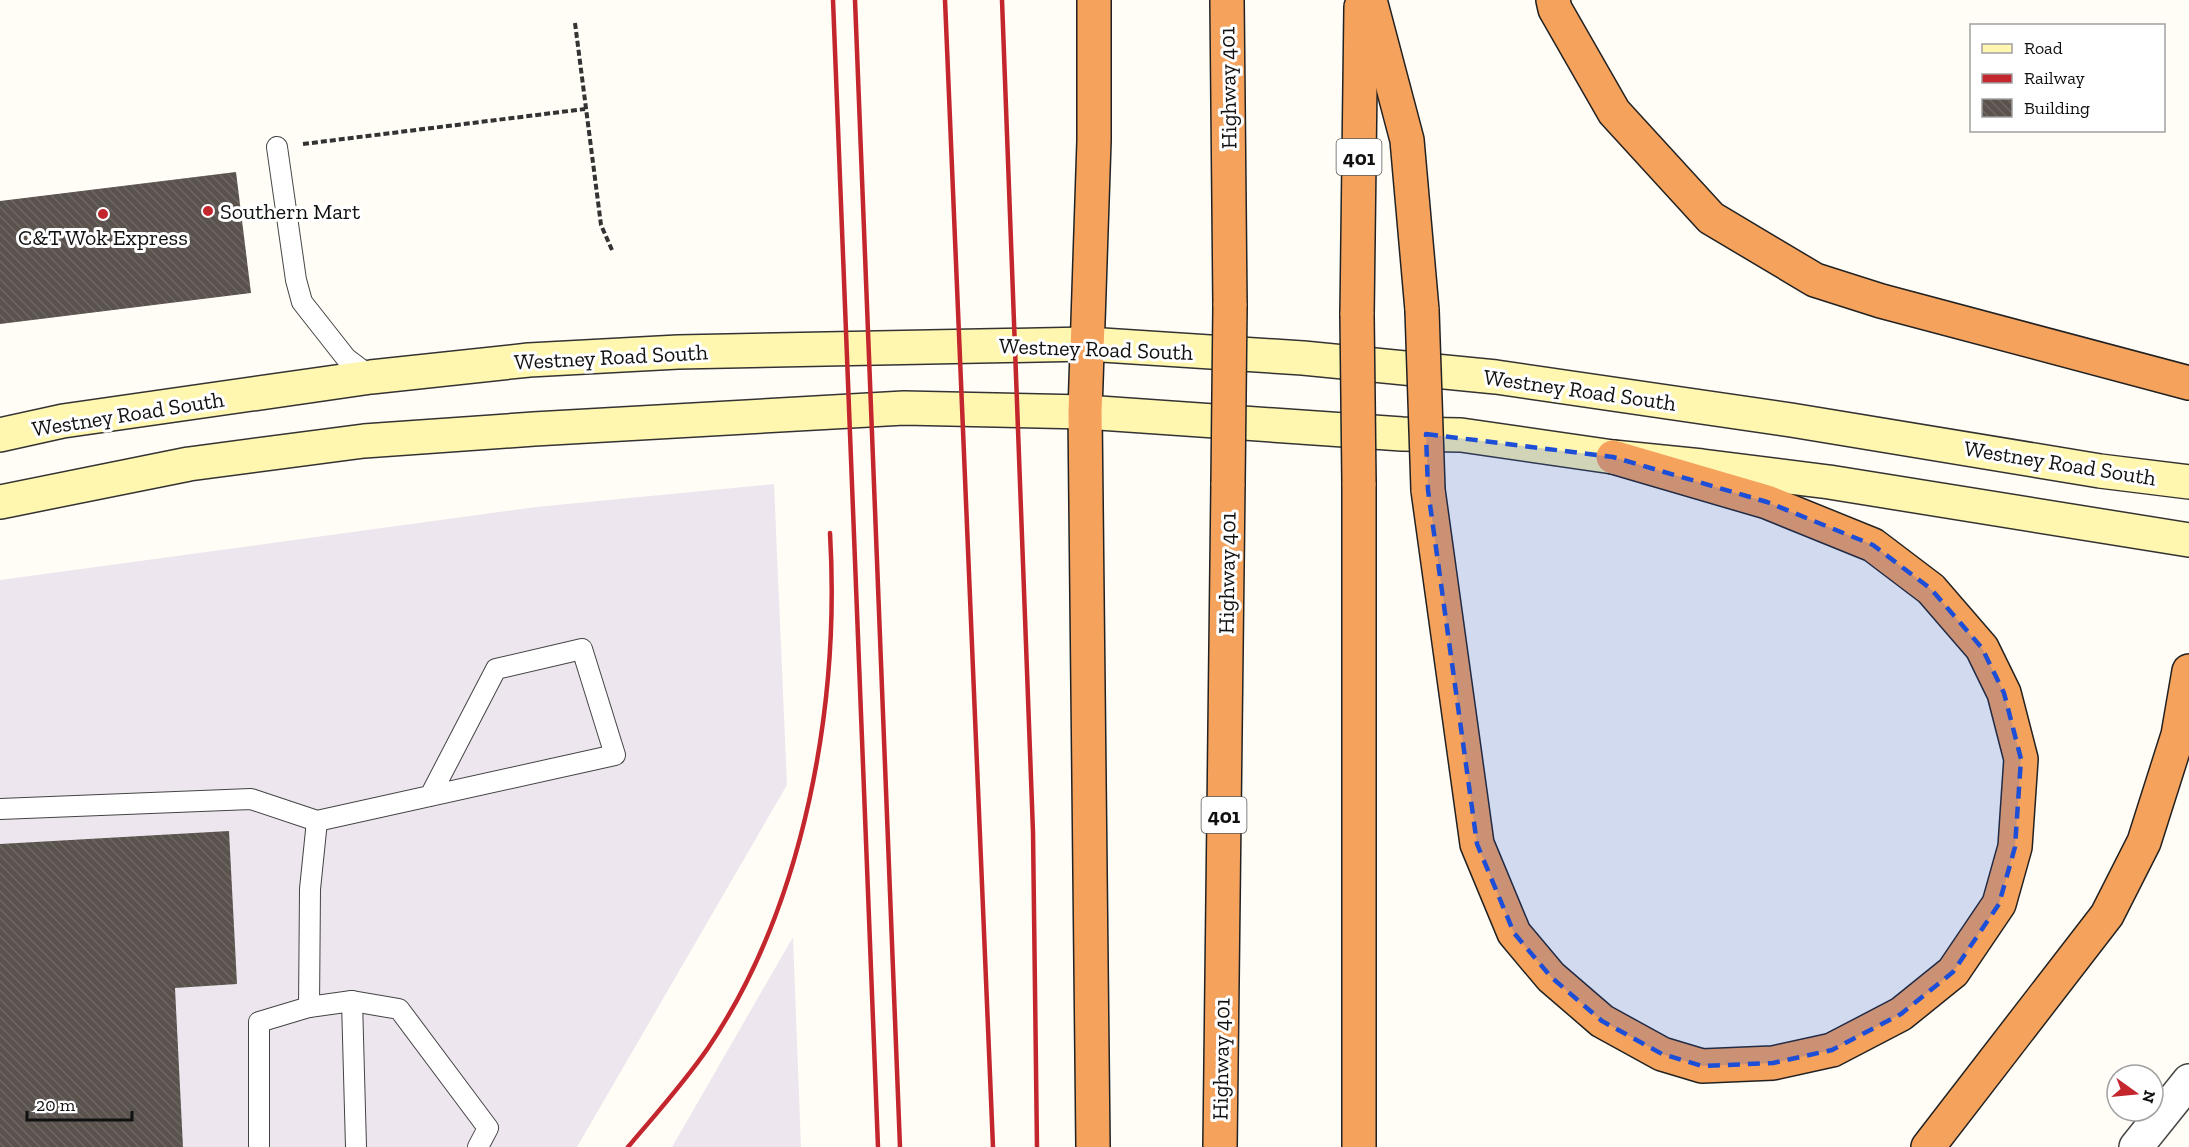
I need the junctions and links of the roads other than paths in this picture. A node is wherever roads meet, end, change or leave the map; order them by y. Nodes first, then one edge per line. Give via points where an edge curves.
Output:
1 (1094, 0) edge
2 (1227, 0) edge
3 (1361, 0) edge
4 (1371, 0) edge
5 (1553, 0) edge
6 (277, 147) road end
7 (1087, 344) junction
8 (371, 377) junction
9 (2189, 383) edge
10 (1085, 412) junction
11 (0, 435) edge
12 (1613, 457) junction
13 (2189, 482) edge
14 (0, 502) edge
15 (2189, 540) edge
16 (2189, 671) edge
17 (430, 796) junction
18 (0, 809) edge
19 (316, 821) junction
20 (352, 1001) junction
21 (309, 1006) junction
22 (2189, 1081) edge
23 (259, 1147) edge
24 (356, 1147) edge
25 (478, 1147) edge
26 (1093, 1147) edge
27 (1220, 1147) edge
28 (1359, 1147) edge
29 (1928, 1147) edge
30 (2136, 1147) edge

1 - 7 highway
2 - 27 highway, Highway 401 / 401, bridge via 1230,306
3 - 28 highway, 401, bridge via 1357,315
4 - 12 highway, bridge via 1407,140 1422,310 1428,490 1477,844 1514,933 1551,977 1602,1021 1662,1054 1702,1066 1773,1063 1832,1050 1901,1014 1953,972 1999,904 2015,847 2021,759 2004,693 1982,648 1931,589 1873,545 1767,502
5 - 9 highway via 1614,112 1711,218 1815,280
6 - 8 lane via 302,302 346,358
7 - 8 main road, Westney Road South via 678,352 529,360
7 - 10 highway
7 - 13 main road, Westney Road South via 1315,359 1496,377
8 - 11 main road, Westney Road South via 63,422
10 - 12 main road via 1461,435
10 - 14 main road via 904,408 364,441 189,464
10 - 26 highway
12 - 15 main road via 1829,482
16 - 29 highway via 2178,735 2144,842 2107,915
17 - 17 lane via 615,755 582,649 496,669
17 - 19 lane
18 - 19 lane via 250,799
19 - 21 lane via 310,889
20 - 21 lane
20 - 24 lane
20 - 25 lane via 399,1009 489,1128
21 - 23 lane via 258,1022
22 - 30 street

